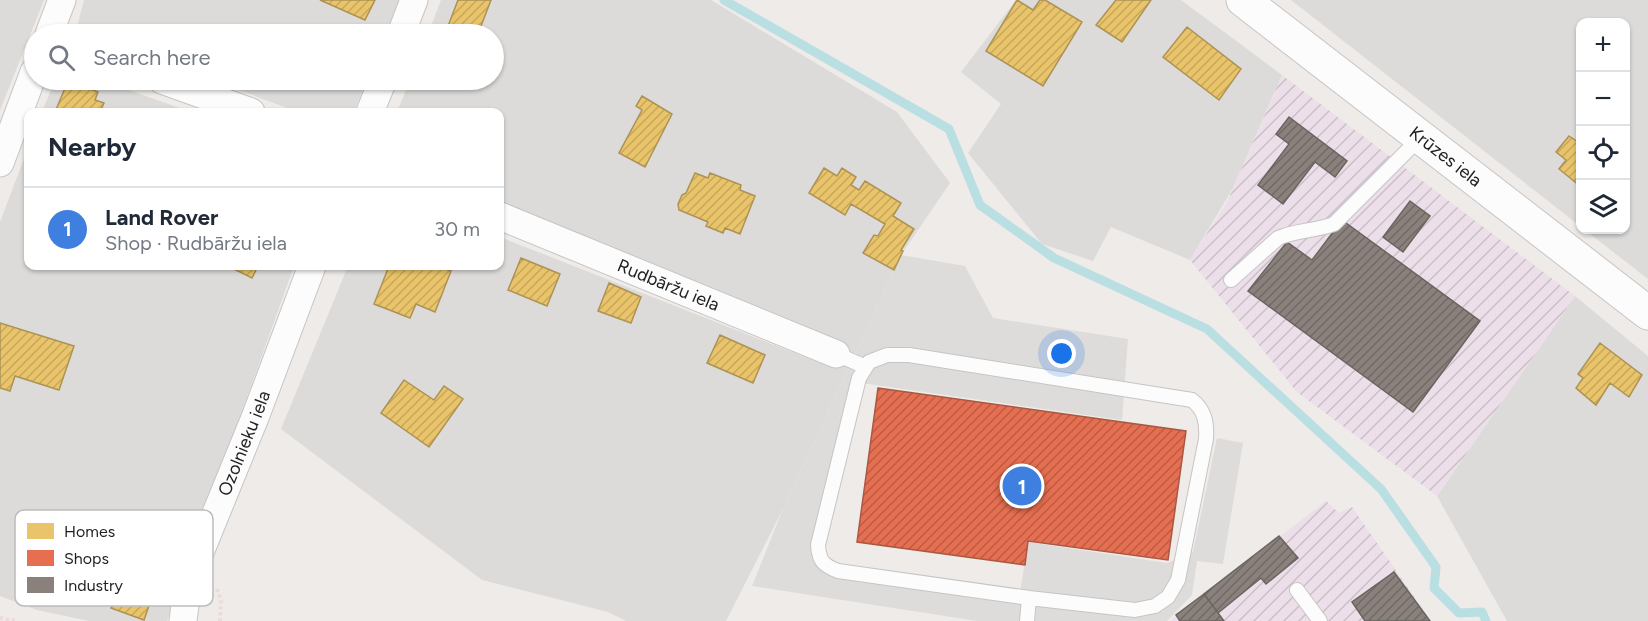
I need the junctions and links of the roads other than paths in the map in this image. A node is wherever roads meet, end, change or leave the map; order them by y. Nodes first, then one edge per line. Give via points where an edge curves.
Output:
1 (62, 0) edge
2 (414, 0) edge
3 (1243, 0) edge
4 (53, 24) edge
5 (405, 24) edge
6 (27, 90) edge
7 (190, 90) edge
8 (379, 90) edge
9 (240, 108) edge
10 (372, 108) edge
11 (1420, 138) junction
12 (0, 163) edge
13 (504, 218) edge
14 (311, 270) edge
15 (1232, 280) dead end
16 (1648, 313) edge
17 (836, 354) joint
18 (866, 367) junction
19 (213, 521) edge
20 (1297, 591) dead end
21 (1029, 598) junction
22 (185, 606) edge
23 (183, 621) edge
24 (1027, 621) edge
25 (1320, 621) edge

1 - 4 street
2 - 5 street
3 - 11 street, Krūzes iela
6 - 12 street
7 - 9 street
8 - 10 street
11 - 15 lane via 1334,224 1278,238
11 - 16 street, Krūzes iela
13 - 17 street, Rudbāržu iela
14 - 19 street, Ozolnieku iela
17 - 18 lane
18 - 21 lane via 853,400 818,545 819,558 825,566 838,571
18 - 21 lane via 887,355 909,355 1192,400 1199,405 1206,439 1178,579 1168,597 1155,606 1135,610
20 - 25 lane
21 - 24 lane
22 - 23 street, Ozolnieku iela

